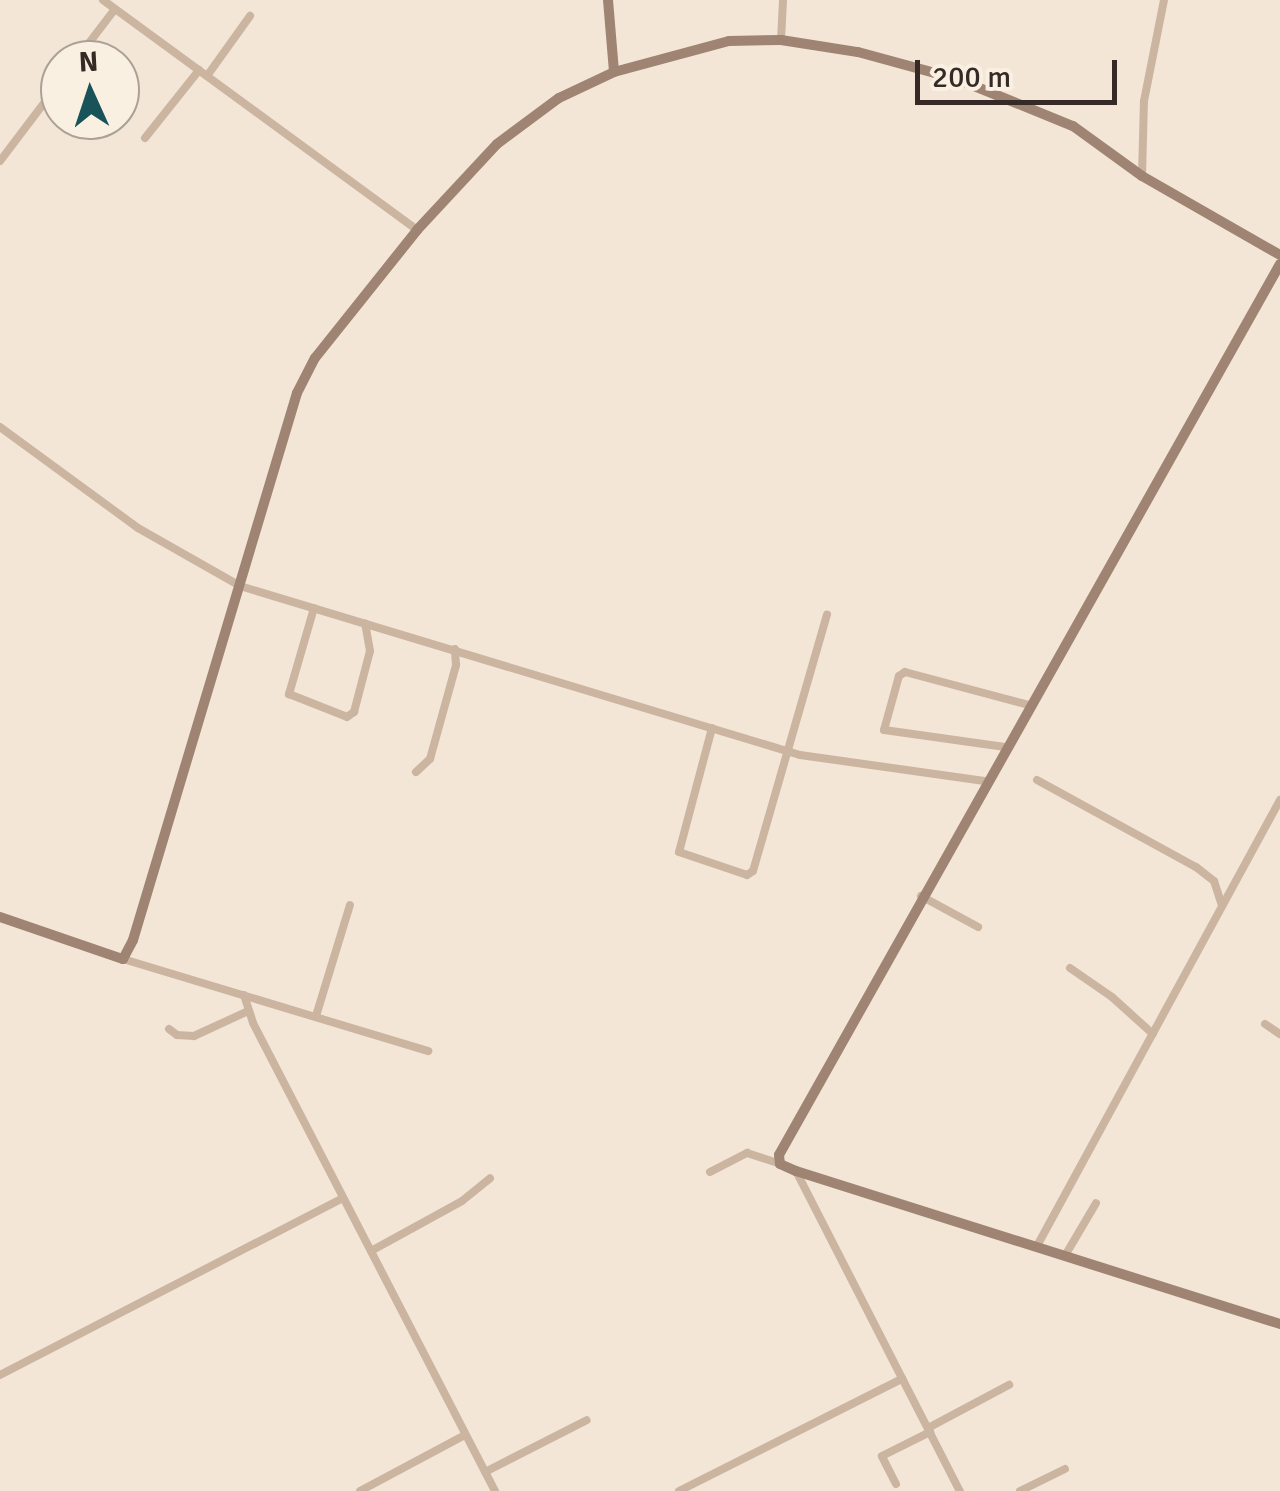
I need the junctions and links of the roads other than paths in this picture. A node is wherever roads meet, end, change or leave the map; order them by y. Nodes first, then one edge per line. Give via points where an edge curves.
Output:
1 (103, 0) edge
2 (608, 0) edge
3 (783, 0) edge
4 (1164, 0) edge
5 (115, 9) junction
6 (250, 16) dead end
7 (91, 40) edge
8 (781, 40) junction
9 (614, 72) junction
10 (203, 73) junction
11 (40, 108) edge
12 (145, 138) dead end
13 (0, 161) edge
14 (1142, 176) junction
15 (417, 230) junction
16 (1280, 255) edge
17 (1280, 264) edge
18 (0, 427) edge
19 (240, 586) junction
20 (314, 608) junction
21 (827, 614) dead end
22 (365, 622) junction
23 (456, 648) junction
24 (1029, 705) junction
25 (712, 728) junction
26 (1005, 748) junction
27 (788, 751) junction
28 (416, 772) dead end
29 (1037, 780) dead end
30 (986, 781) junction
31 (1280, 800) edge
32 (921, 896) junction
33 (350, 905) dead end
34 (1222, 906) junction
35 (0, 914) edge
36 (978, 927) dead end
37 (123, 959) junction
38 (1070, 968) dead end
39 (244, 995) junction
40 (248, 1010) junction
41 (316, 1016) junction
42 (1266, 1024) dead end
43 (169, 1029) dead end
44 (1153, 1034) junction
45 (1280, 1034) edge
46 (428, 1051) dead end
47 (780, 1164) junction
48 (796, 1171) junction
49 (710, 1172) dead end
50 (490, 1178) dead end
51 (344, 1198) junction
52 (1096, 1203) dead end
53 (1037, 1246) junction
54 (371, 1251) junction
55 (1066, 1254) junction
56 (1280, 1324) edge
57 (0, 1376) edge
58 (902, 1379) junction
59 (1009, 1384) dead end
60 (586, 1420) dead end
61 (929, 1430) junction
62 (465, 1435) junction
63 (1065, 1469) dead end
64 (486, 1472) junction
65 (896, 1484) dead end
66 (360, 1491) edge
67 (495, 1491) edge
68 (678, 1491) edge
69 (960, 1491) edge
70 (1020, 1491) edge

1 - 5 street
2 - 9 street
3 - 8 street
4 - 14 street via 1144,101
5 - 7 street
5 - 10 street
6 - 10 street
8 - 9 street via 729,41
8 - 14 street via 888,59 1021,102 1073,126
9 - 15 street via 528,118
10 - 12 street
10 - 15 street
11 - 13 street
14 - 16 street
15 - 19 street via 315,358 297,392
17 - 24 street
18 - 19 street via 138,528
19 - 20 street
19 - 37 street
20 - 22 street
20 - 22 street via 289,694 347,717 370,652
21 - 27 street
22 - 23 street
23 - 25 street
23 - 28 street via 430,759
24 - 26 street
24 - 26 street via 905,672 899,676 884,730
25 - 27 street
25 - 27 street via 680,856 744,875 753,870
26 - 30 street
27 - 30 street
29 - 34 street via 1196,867 1214,880
30 - 32 street
31 - 34 street
32 - 36 street
32 - 47 street via 782,1144
33 - 41 street
34 - 44 street
35 - 37 street
37 - 39 street
38 - 44 street
39 - 40 street
39 - 41 street
40 - 43 street via 194,1036
40 - 51 street
41 - 46 street
42 - 45 street
44 - 53 street
47 - 48 street
47 - 49 street via 748,1153
48 - 53 street
48 - 58 street
50 - 54 street
51 - 54 street
51 - 57 street
52 - 55 street
53 - 55 street
54 - 62 street
55 - 56 street
58 - 61 street
58 - 68 street
59 - 61 street
60 - 64 street
61 - 65 street via 880,1457
61 - 69 street
62 - 64 street
62 - 66 street
63 - 70 street
64 - 67 street

